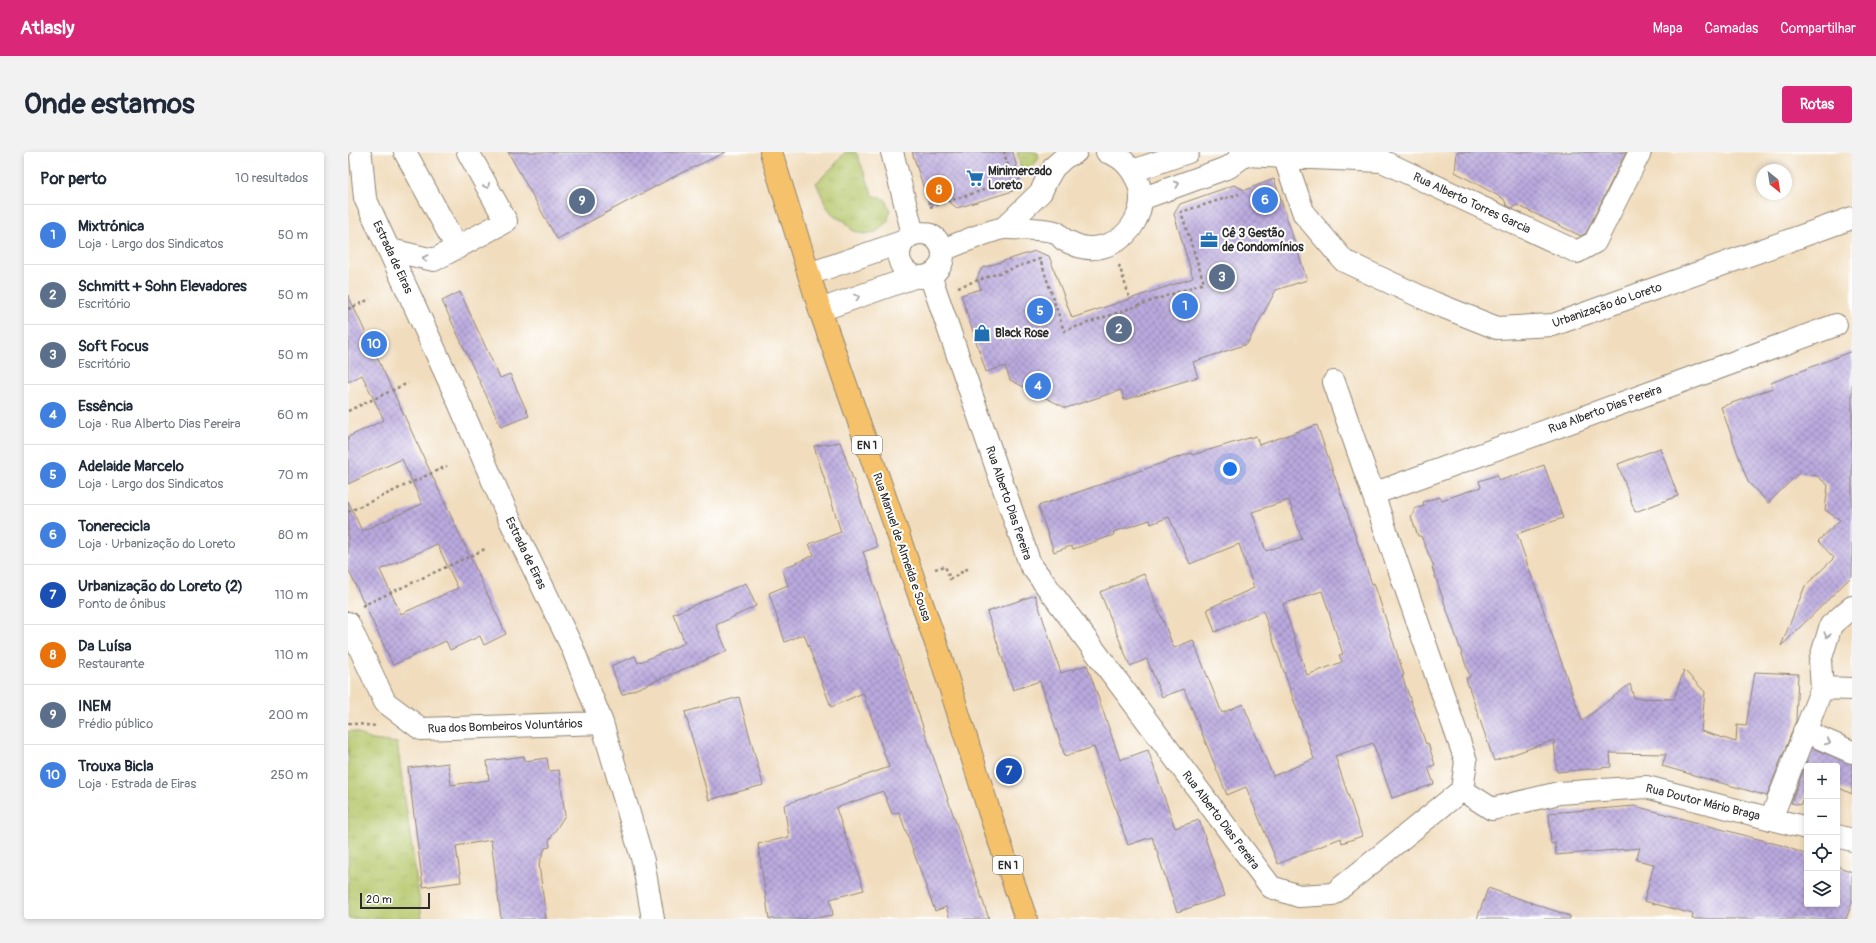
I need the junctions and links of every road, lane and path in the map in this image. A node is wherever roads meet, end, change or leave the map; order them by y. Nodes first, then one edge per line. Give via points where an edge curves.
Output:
1 (405, 152) edge
2 (468, 152) edge
3 (892, 152) edge
4 (1004, 152) edge
5 (1076, 152) edge
6 (1107, 152) edge
7 (1188, 152) edge
8 (1640, 152) edge
9 (1242, 153) edge
10 (775, 154) edge
11 (1284, 156) junction
12 (357, 159) edge
13 (1133, 171) junction
14 (348, 182) edge
15 (1239, 194) dead end
16 (365, 198) junction
17 (1141, 199) junction
18 (950, 200) dead end
19 (1852, 218) edge
20 (1004, 228) junction
21 (908, 238) junction
22 (1112, 244) junction
23 (457, 248) junction
24 (390, 250) junction
25 (943, 250) junction
26 (1042, 253) dead end
27 (1040, 259) junction
28 (809, 274) junction
29 (922, 276) junction
30 (978, 280) dead end
31 (370, 299) dead end
32 (1130, 299) dead end
33 (348, 309) edge
34 (820, 310) junction
35 (1836, 325) dead end
36 (1334, 382) dead end
37 (408, 383) dead end
38 (348, 411) edge
39 (447, 466) dead end
40 (1373, 494) junction
41 (348, 512) edge
42 (485, 549) dead end
43 (969, 568) dead end
44 (955, 577) dead end
45 (365, 605) dead end
46 (1852, 607) edge
47 (348, 622) edge
48 (1822, 688) junction
49 (1852, 689) edge
50 (602, 723) junction
51 (1804, 731) junction
52 (1852, 752) edge
53 (1462, 790) junction
54 (1771, 819) junction
55 (1804, 827) edge
56 (1840, 837) edge
57 (1852, 840) edge
58 (653, 919) edge
59 (1026, 919) edge

1 - 23 street
2 -> 23 street via 506,221
3 - 21 street
4 - 18 path via 1012,181
5 - 20 street via 1065,157 1054,167 1041,192
6 - 13 street via 1123,160
7 - 13 street
8 - 11 street, Rua Alberto Torres Garcia via 1595,242 1577,252 1382,161
9 - 11 street, Rua Alberto Torres Garcia
17 -> 9 street via 1229,166
10 - 28 main road, Rua Manuel de Almeida e Sousa / EN 1
11 - 19 street, Urbanização do Loreto via 1304,214 1344,261 1434,303 1496,328 1553,325
12 - 16 street, Estrada de Eiras
13 - 17 street via 1140,186
14 - 16 street, Estrada de Eiras
15 - 27 path via 1181,212 1204,283 1064,331
16 - 24 street, Estrada de Eiras
17 - 22 street via 1139,214 1133,226
20 - 22 street via 1055,232 1065,240 1080,246 1096,248
20 - 25 street
21 - 25 street via 928,233 940,242
21 - 28 street
21 - 29 street via 898,256 900,262 903,269
22 - 32 path
23 -> 24 street via 434,260
24 - 50 street, Estrada de Eiras via 509,518 572,647
25 - 29 street via 941,265 936,271
26 - 27 path
27 - 30 path
28 - 34 main road, Rua Manuel de Almeida e Sousa / EN 1
34 -> 29 street
29 - 53 street, Rua Alberto Dias Pereira via 1030,564 1271,888 1299,896 1333,894
31 - 33 path
34 - 59 main road, Rua Manuel de Almeida e Sousa / EN 1 via 940,655
35 - 40 street, Rua Alberto Dias Pereira
36 - 40 street
37 - 38 path
39 - 41 path
40 - 53 street via 1466,761
42 - 45 path
43 - 44 path
46 -> 48 street via 1831,625 1820,661
47 - 50 street, Rua dos Bombeiros Voluntários via 384,702 421,729
48 - 49 street
48 - 51 street
50 - 58 street, Estrada de Eiras via 643,861
51 -> 52 street
51 - 54 street
53 - 54 street, Rua Doutor Mário Braga via 1492,809 1559,792 1646,787
54 - 55 street, Rua Doutor Mário Braga
56 - 57 street

